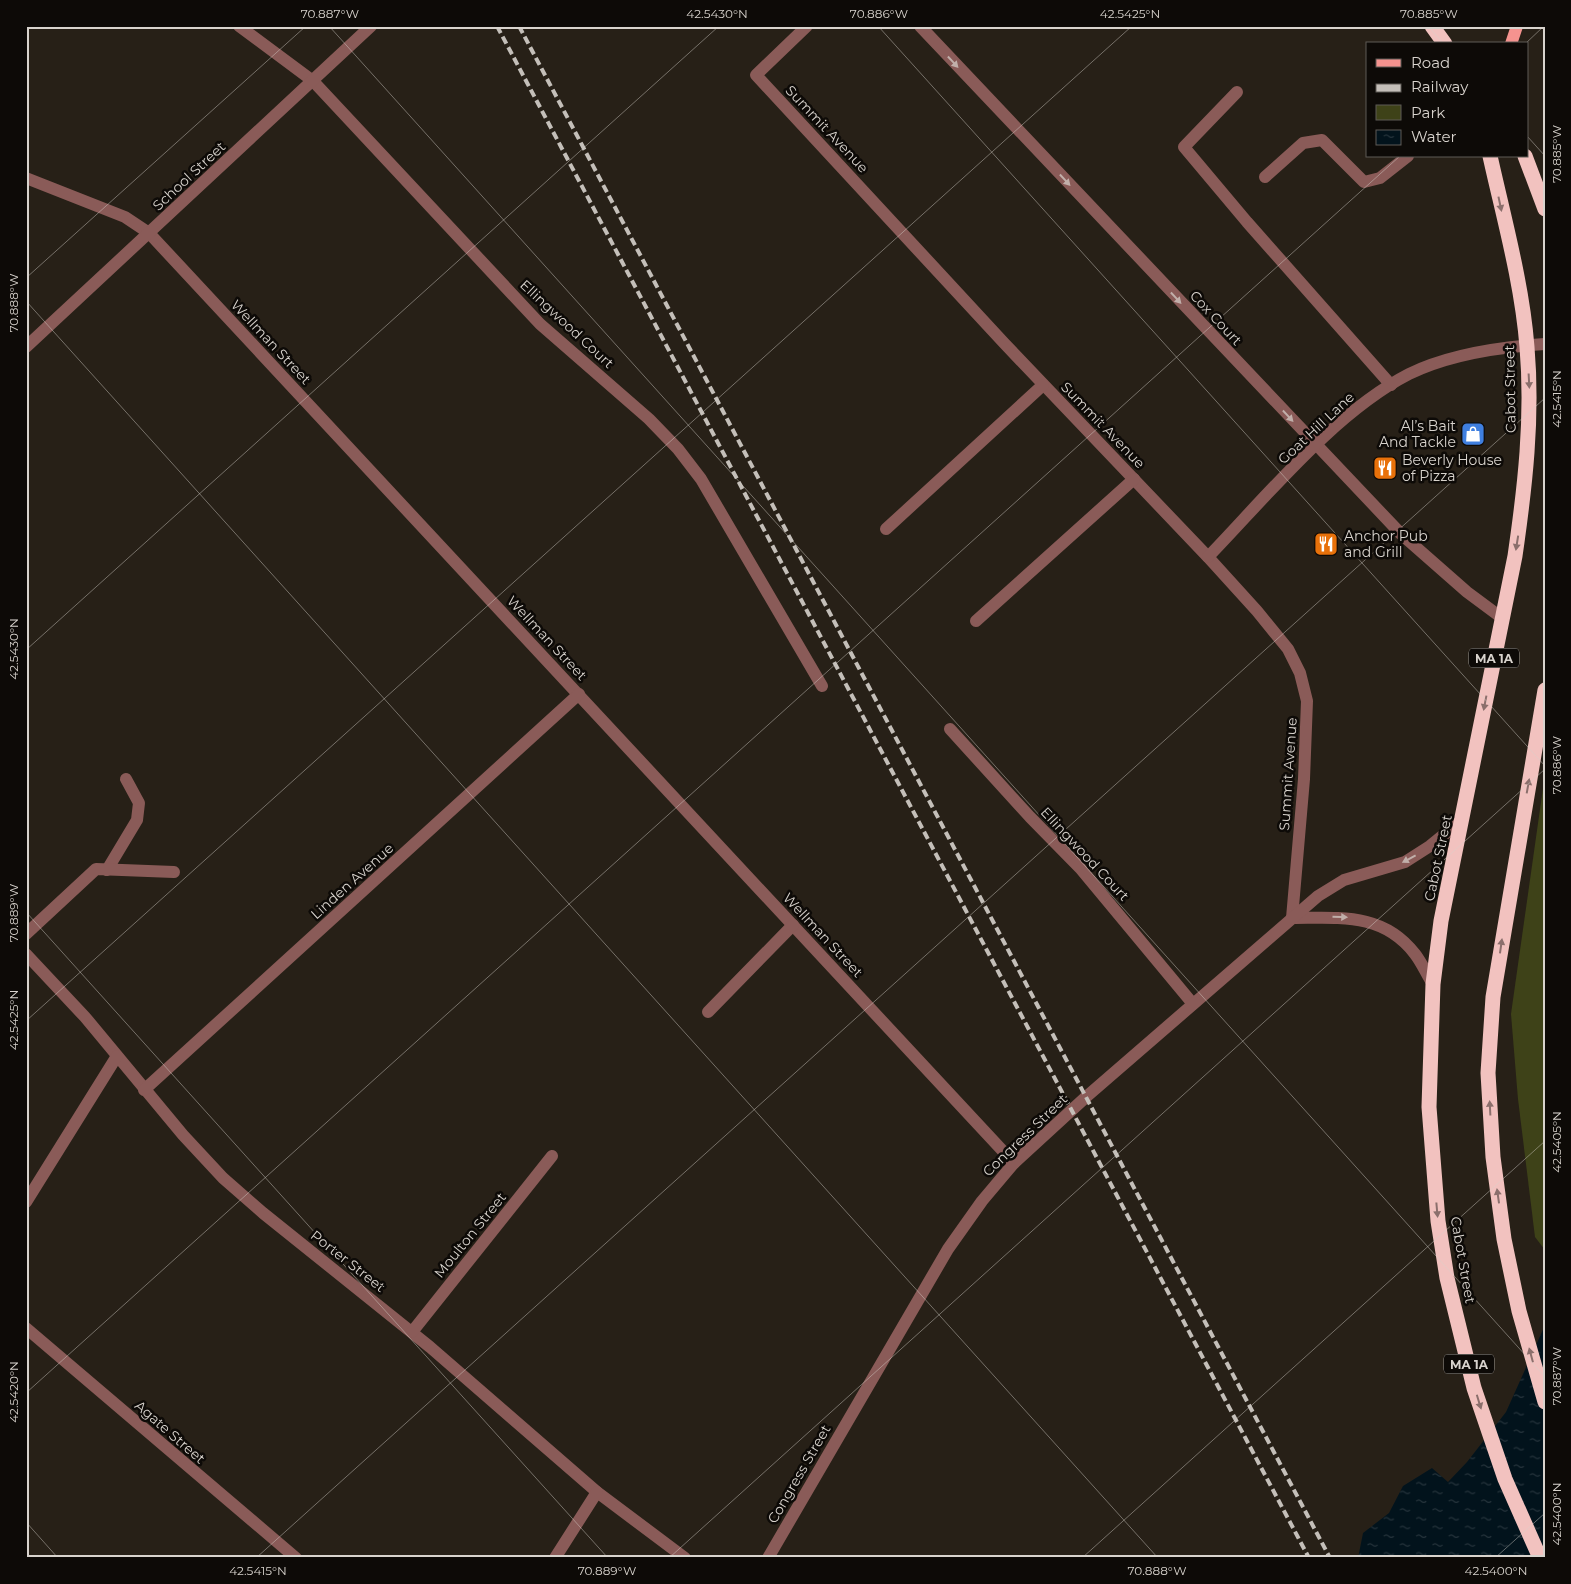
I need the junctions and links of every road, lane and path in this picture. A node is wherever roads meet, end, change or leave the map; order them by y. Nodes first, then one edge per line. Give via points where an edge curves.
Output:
1 (239, 26) edge
2 (371, 26) edge
3 (807, 26) edge
4 (920, 26) edge
5 (1432, 26) edge
6 (1517, 26) edge
7 (1444, 42) edge
8 (1512, 42) edge
9 (313, 81) junction
10 (1237, 92) dead end
11 (1405, 158) edge
12 (1490, 158) edge
13 (1526, 158) edge
14 (1265, 177) dead end
15 (26, 178) edge
16 (1545, 209) edge
17 (149, 233) junction
18 (1545, 344) edge
19 (1527, 345) junction
20 (26, 347) edge
21 (1043, 385) junction
22 (1391, 385) junction
23 (1316, 446) junction
24 (1134, 479) junction
25 (886, 528) dead end
26 (1208, 557) junction
27 (1502, 618) junction
28 (976, 621) dead end
29 (822, 686) dead end
30 (1545, 690) edge
31 (579, 694) junction
32 (950, 729) dead end
33 (126, 779) dead end
34 (1462, 820) junction
35 (107, 870) junction
36 (174, 872) dead end
37 (1292, 918) junction
38 (793, 925) junction
39 (26, 934) edge
40 (26, 954) edge
41 (1432, 984) junction
42 (1194, 1004) junction
43 (708, 1012) dead end
44 (117, 1056) junction
45 (144, 1090) junction
46 (552, 1156) dead end
47 (1014, 1163) junction
48 (26, 1202) edge
49 (26, 1328) edge
50 (412, 1332) junction
51 (1545, 1402) edge
52 (597, 1492) junction
53 (296, 1558) edge
54 (555, 1558) edge
55 (685, 1558) edge
56 (768, 1558) edge
57 (1540, 1558) edge

1 - 9 street, Ellingwood Court
2 - 9 street, School Street
3 - 21 street, Summit Avenue via 756,75
4 -> 23 street, Cox Court
5 - 7 highway
6 - 8 main road
9 - 17 street, School Street
9 - 29 street, Ellingwood Court via 540,324 649,419 678,449 701,478
10 - 22 street via 1184,147
11 - 14 street via 1380,178 1364,182 1322,140 1303,142
12 -> 19 highway, Cabot Street / MA 1A
13 - 16 highway
15 - 17 street, Wellman Street via 125,217
17 - 20 street, School Street
17 - 31 street, Wellman Street
18 - 19 street, Goat Hill Lane
19 - 22 street, Goat Hill Lane via 1442,361
19 -> 27 highway, Cabot Street / MA 1A via 1530,394 1523,500
21 - 24 street, Summit Avenue
21 - 25 street
22 - 23 street, Goat Hill Lane via 1348,416
23 - 26 street, Goat Hill Lane
23 - 27 street, Cox Court via 1400,534
24 - 26 street, Summit Avenue
24 - 28 street
26 - 37 street, Summit Avenue via 1282,641 1300,673 1307,701
27 -> 34 highway, Cabot Street / MA 1A
51 -> 30 highway via 1519,1311 1504,1239 1493,1157 1488,1073 1493,997
31 - 38 street, Wellman Street
31 - 45 street, Linden Avenue
32 - 42 street, Ellingwood Court via 1080,868
33 - 35 street via 139,803 137,820
34 -> 37 street, Congress Street via 1405,862 1344,880
34 - 41 highway, Cabot Street / MA 1A
35 - 36 street
35 - 39 street via 96,870
37 -> 41 street via 1344,917 1368,922 1394,933 1415,954
37 - 42 street, Congress Street
38 - 43 street
38 - 47 street, Wellman Street
40 - 44 street, Porter Street
41 -> 57 highway, Cabot Street / MA 1A via 1429,1107 1438,1222 1447,1278 1474,1388 1505,1479
42 - 47 street, Congress Street
44 - 45 street, Porter Street
44 - 48 street
45 - 50 street, Porter Street via 223,1178
46 - 50 street, Moulton Street
47 - 56 street, Congress Street via 948,1249
49 - 53 street, Agate Street
50 - 52 street, Porter Street
52 - 54 street
52 - 55 street, Porter Street

